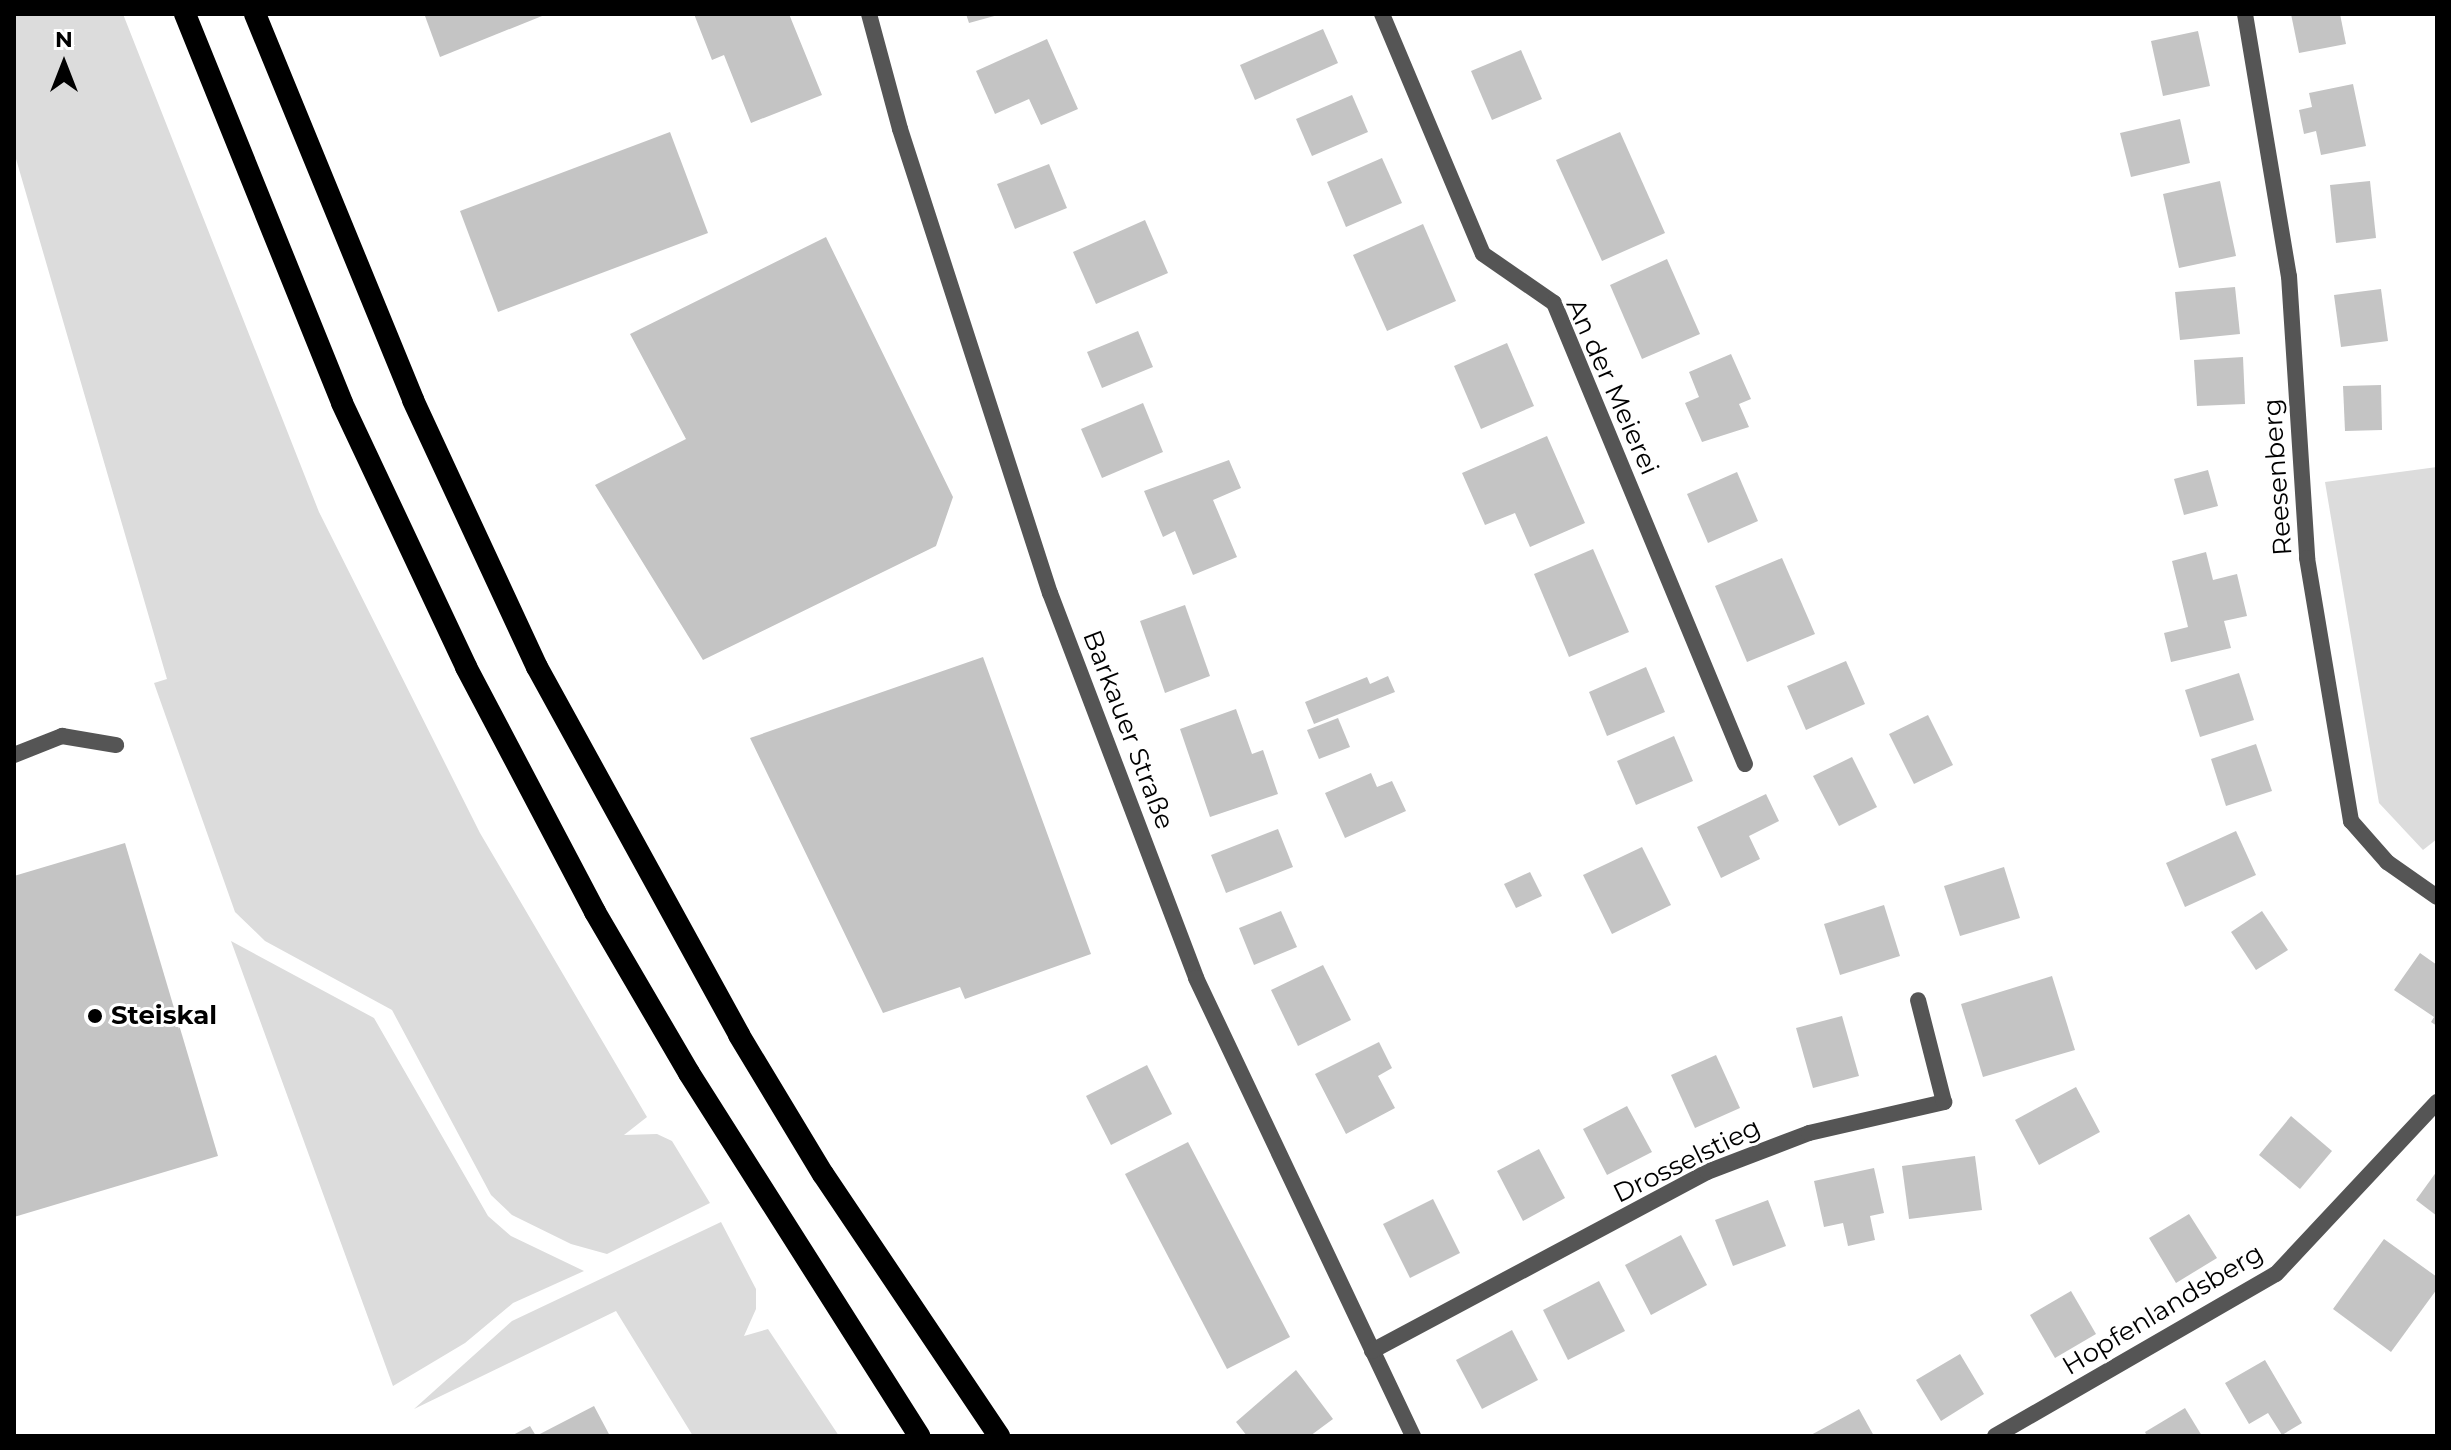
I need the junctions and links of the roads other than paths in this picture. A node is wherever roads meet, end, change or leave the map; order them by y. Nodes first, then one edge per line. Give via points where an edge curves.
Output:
1 (185, 14) edge
2 (255, 14) edge
3 (869, 14) edge
4 (1382, 14) edge
5 (2245, 14) edge
6 (116, 745) dead end
7 (14, 755) edge
8 (1745, 764) dead end
9 (2437, 897) edge
10 (1918, 1000) dead end
11 (2437, 1102) edge
12 (1372, 1351) junction
13 (919, 1436) edge
14 (999, 1436) edge
15 (1413, 1436) edge
16 (1995, 1436) edge

1 - 13 highway via 324,361 466,667 595,912 689,1073
2 - 14 highway via 413,400 544,680 739,1035 823,1174
3 - 12 street, Barkauer Straße via 1050,593 1205,1003
4 - 8 street, An der Meierei via 1483,254 1554,303
5 - 9 street, Reesenberg via 2289,276 2307,558 2351,821 2387,862
6 - 7 street via 62,736
10 - 12 street, Drosselstieg via 1944,1102 1809,1133 1707,1172
11 - 16 street, Hopfenlandsberg via 2276,1274
12 - 15 street, Barkauer Straße

